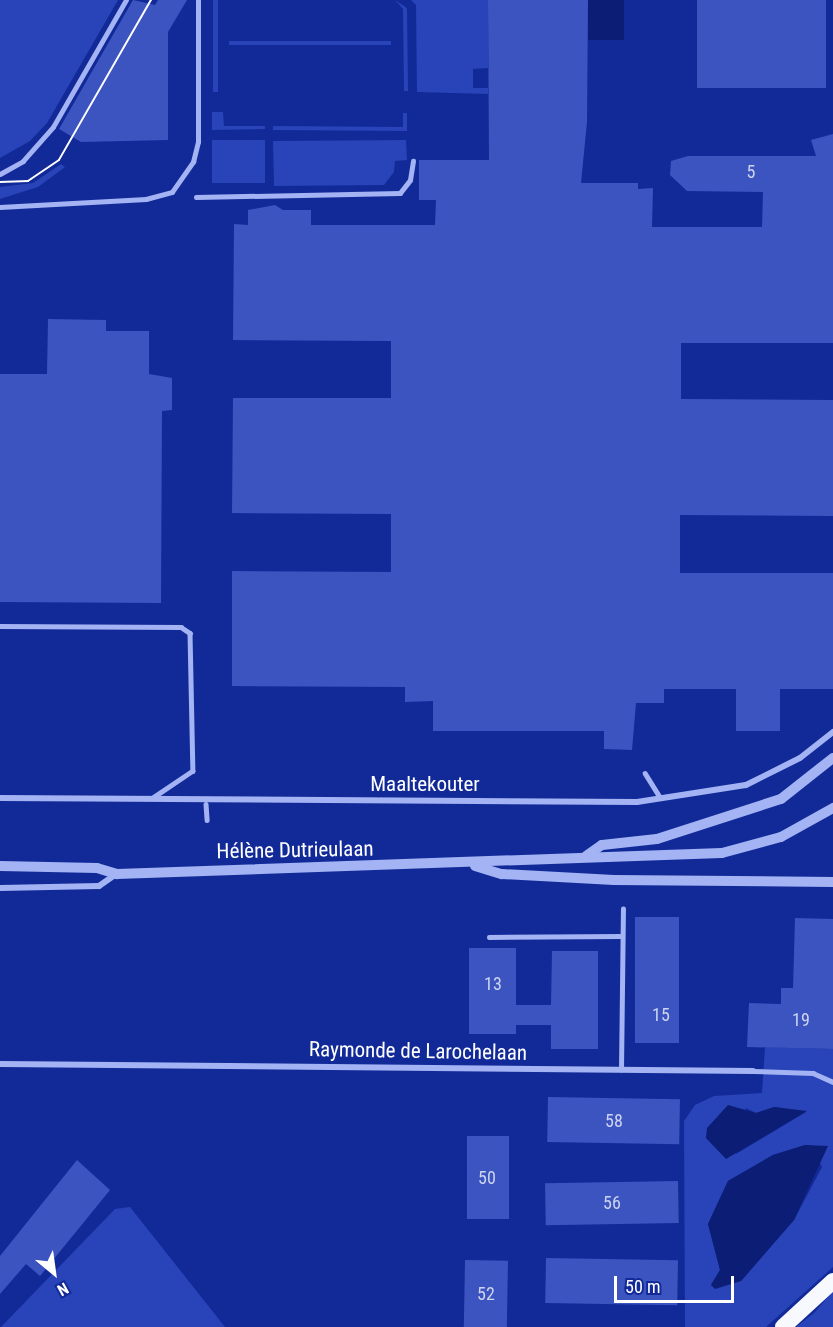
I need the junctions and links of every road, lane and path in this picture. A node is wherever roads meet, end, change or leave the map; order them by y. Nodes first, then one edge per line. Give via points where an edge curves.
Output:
1 (126, 0) edge
2 (198, 0) edge
3 (413, 161) dead end
4 (0, 174) edge
5 (196, 197) dead end
6 (0, 207) edge
7 (0, 626) edge
8 (833, 732) edge
9 (833, 758) edge
10 (645, 773) dead end
11 (660, 797) junction
12 (0, 798) edge
13 (152, 799) junction
14 (206, 804) dead end
15 (833, 808) edge
16 (207, 820) dead end
17 (586, 856) junction
18 (474, 865) junction
19 (0, 866) edge
20 (117, 874) junction
21 (833, 882) edge
22 (0, 888) edge
23 (623, 909) dead end
24 (621, 936) junction
25 (489, 937) dead end
26 (0, 1064) edge
27 (621, 1070) junction
28 (753, 1071) joint
29 (833, 1082) edge
30 (833, 1281) edge
31 (783, 1327) edge

1 - 4 lane via 53,127 23,161
2 - 6 lane via 198,142 193,162 172,192 146,199
3 - 5 lane via 410,180 400,193
7 - 13 lane via 181,627 190,633 193,771
8 - 11 street, Maaltekouter via 800,758 746,785
9 - 17 street via 803,786 764,806 657,839 602,845
10 - 11 lane
11 - 13 street, Maaltekouter via 638,802
12 - 13 street, Maaltekouter
14 - 16 lane
15 - 17 street, Hélène Dutrieulaan via 781,837 722,853
17 - 18 street, Hélène Dutrieulaan via 500,857
18 - 20 street, Hélène Dutrieulaan
18 - 21 street, Hélène Dutrieulaan via 501,874
19 - 20 street, Hélène Dutrieulaan via 97,868
20 - 22 street via 99,886
23 - 24 lane
24 - 25 lane
24 - 27 lane
26 - 27 street, Raymonde de Larochelaan
27 - 28 street, Raymonde de Larochelaan
28 - 29 lane, Raymonde de Larochelaan via 813,1073
30 - 31 highway

